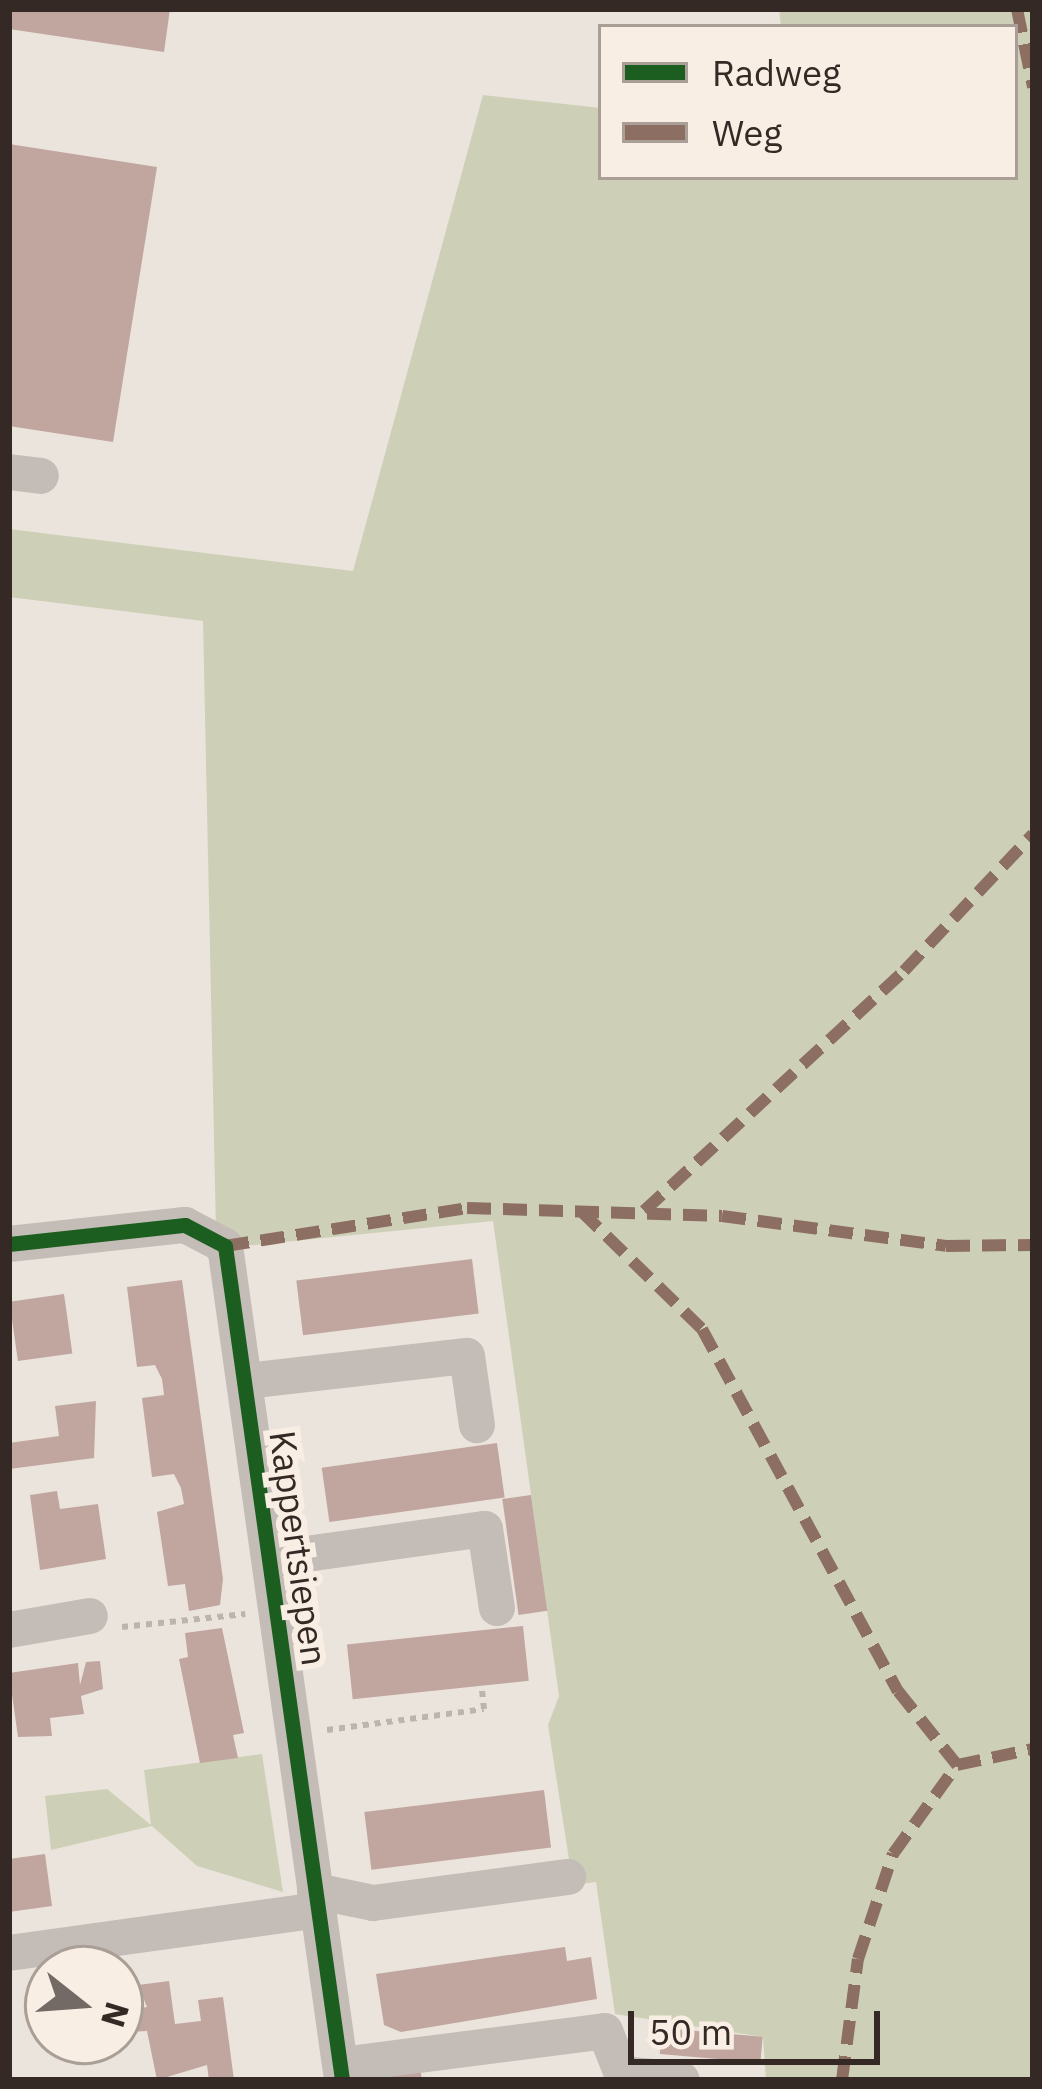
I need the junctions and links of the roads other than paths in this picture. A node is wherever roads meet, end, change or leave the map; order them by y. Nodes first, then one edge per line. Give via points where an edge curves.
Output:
1 (9, 1244) edge
2 (246, 1381) junction
3 (477, 1426) dead end
4 (271, 1559) junction
5 (496, 1608) dead end
6 (90, 1616) road end
7 (9, 1630) edge
8 (568, 1876) dead end
9 (316, 1900) junction
10 (9, 1953) edge
11 (342, 2073) edge
12 (682, 2080) edge

1 - 2 street, Kappertsiepen via 202,1227 225,1246
2 - 3 street via 467,1356
2 - 4 street, Kappertsiepen
4 - 5 street via 485,1528
4 - 9 street, Kappertsiepen
6 - 7 street
8 - 9 street via 373,1904
9 - 10 street
9 - 11 street, Kappertsiepen
11 - 12 street via 605,2031 622,2074

